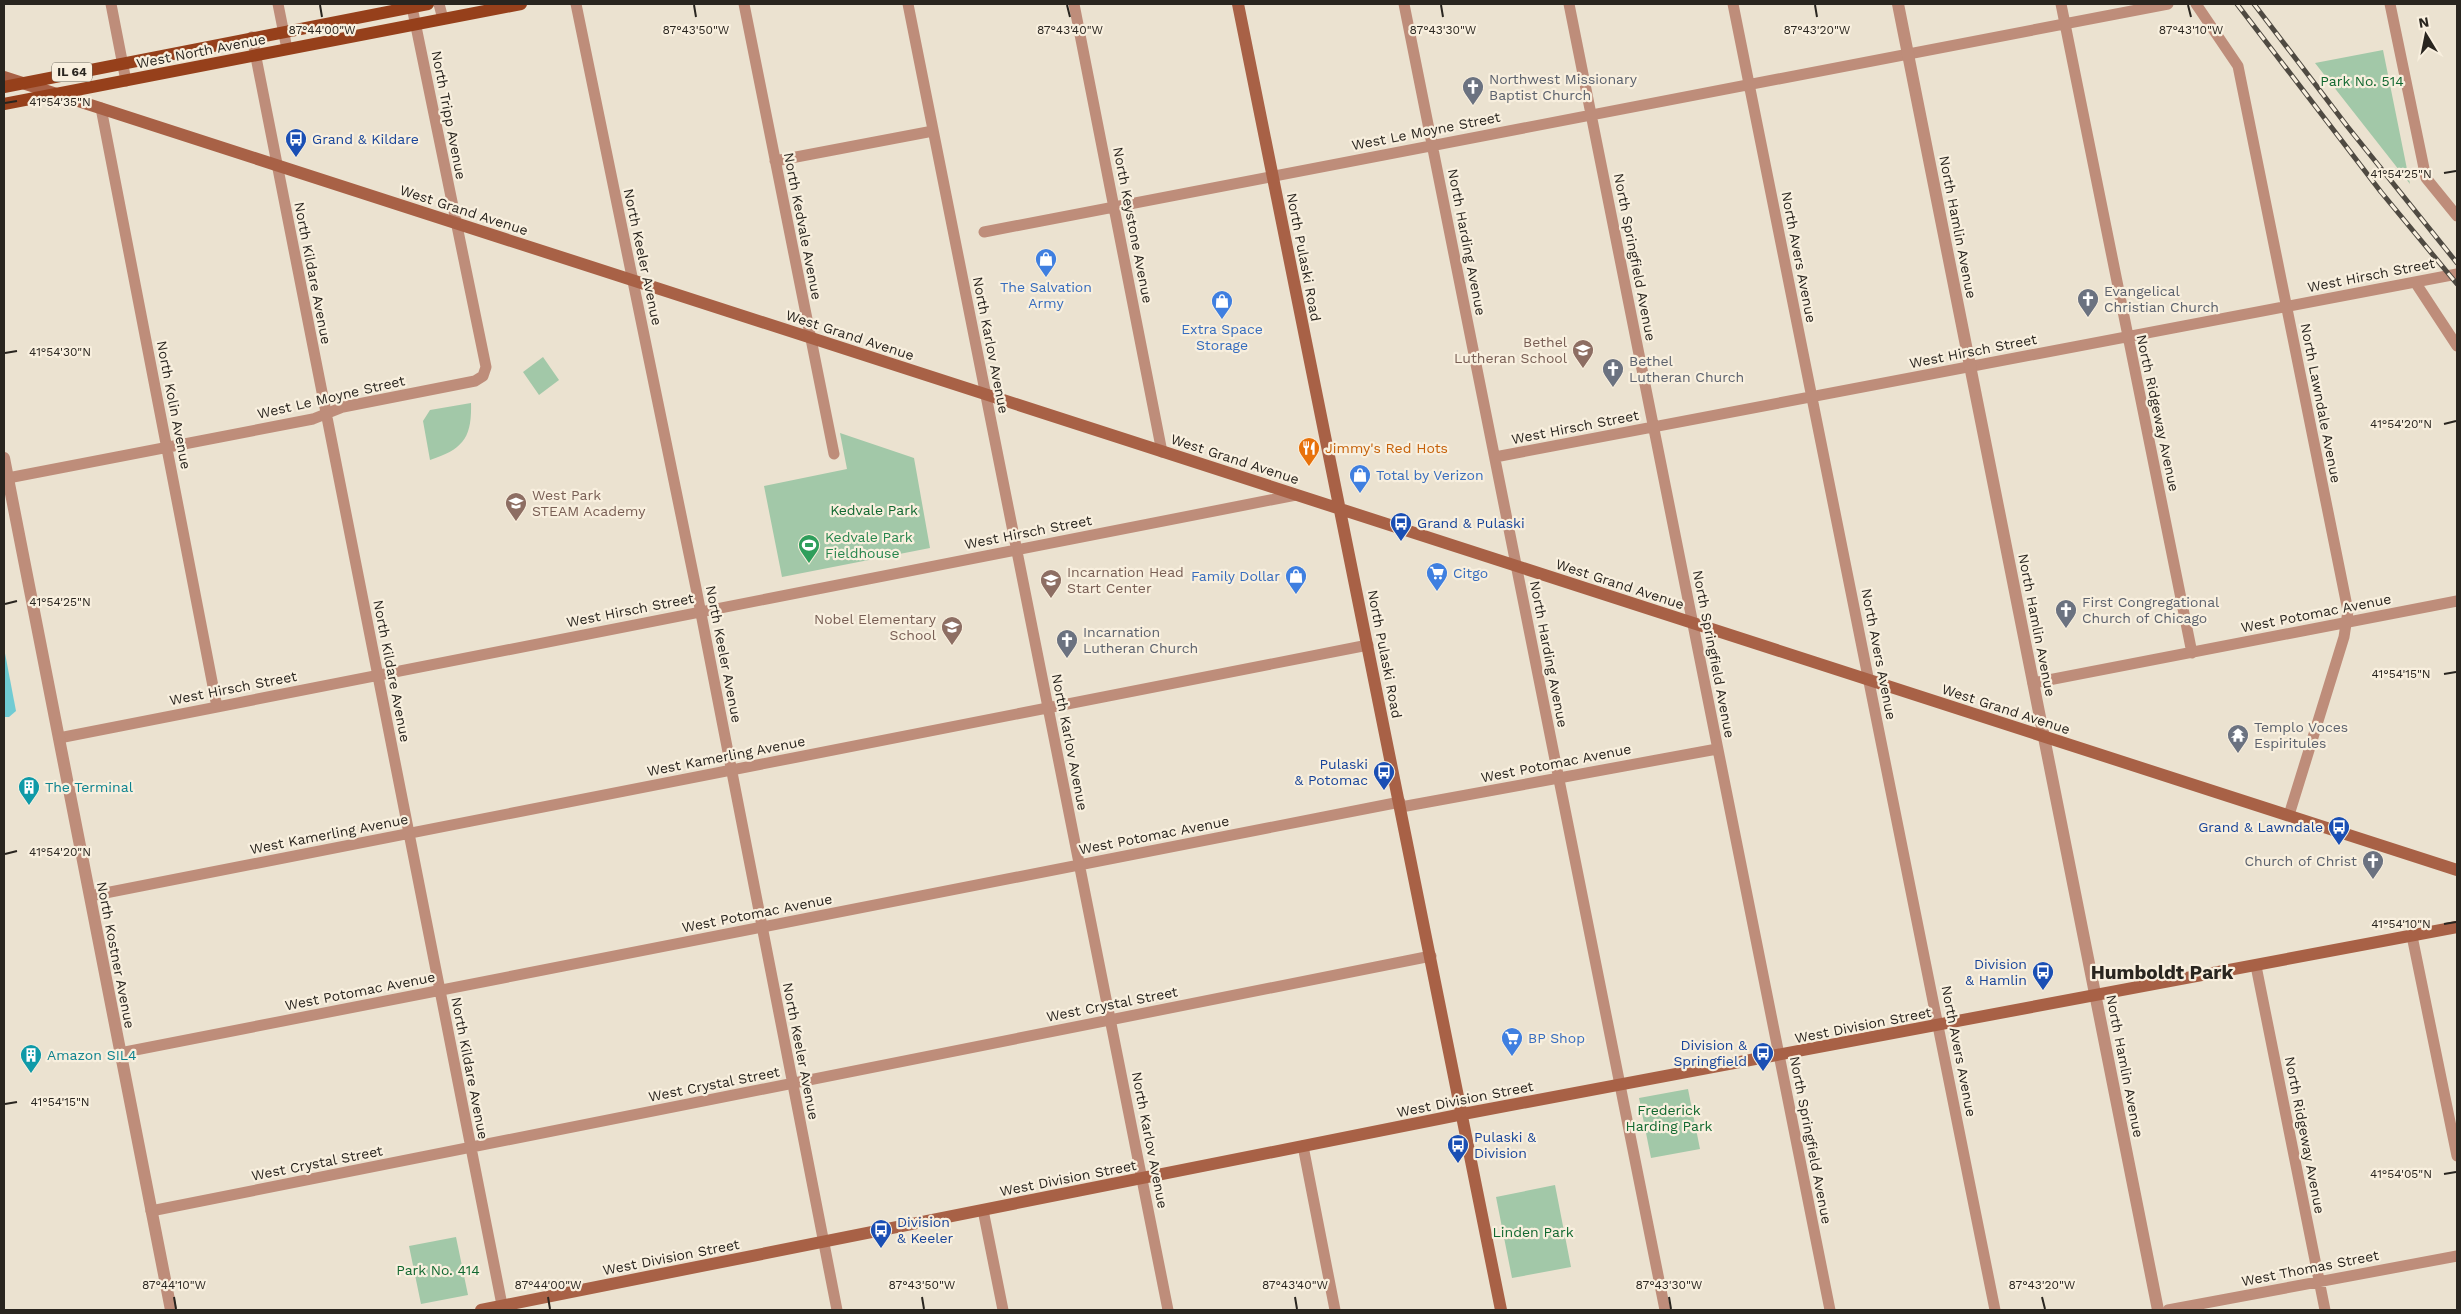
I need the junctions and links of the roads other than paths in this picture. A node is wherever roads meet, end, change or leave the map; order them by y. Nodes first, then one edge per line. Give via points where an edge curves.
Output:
1 (111, 4) edge
2 (278, 4) edge
3 (428, 4) edge
4 (440, 4) edge
5 (521, 4) edge
6 (576, 4) edge
7 (744, 4) edge
8 (908, 4) edge
9 (1074, 4) edge
10 (1238, 4) edge
11 (1404, 4) edge
12 (1569, 4) edge
13 (1732, 4) edge
14 (1898, 4) edge
15 (2061, 4) edge
16 (2168, 4) edge
17 (2196, 4) edge
18 (2390, 4) edge
19 (412, 7) junction
20 (443, 19) junction
21 (416, 24) junction
22 (2065, 24) junction
23 (283, 31) junction
24 (252, 37) junction
25 (287, 49) junction
26 (1908, 54) junction
27 (255, 56) junction
28 (122, 62) junction
29 (4, 77) edge
30 (126, 81) junction
31 (22, 82) junction
32 (1749, 84) junction
33 (4, 86) edge
34 (58, 94) junction
35 (4, 104) edge
36 (101, 108) junction
37 (1591, 114) junction
38 (933, 131) junction
39 (1432, 145) junction
40 (775, 161) junction
41 (277, 165) junction
42 (1273, 175) junction
43 (1114, 207) junction
44 (2457, 216) edge
45 (455, 223) junction
46 (984, 232) dead end
47 (2457, 274) edge
48 (633, 280) junction
49 (2415, 282) junction
50 (2286, 306) junction
51 (2128, 337) junction
52 (810, 338) junction
53 (2457, 346) edge
54 (1970, 367) junction
55 (482, 376) joint
56 (985, 394) junction
57 (1812, 397) junction
58 (326, 413) junction
59 (1653, 427) junction
60 (167, 448) junction
61 (1162, 452) junction
62 (834, 454) dead end
63 (1495, 457) junction
64 (4, 458) edge
65 (8, 478) junction
66 (1296, 495) junction
67 (1340, 509) junction
68 (1016, 549) junction
69 (1516, 566) junction
70 (2457, 602) edge
71 (699, 612) junction
72 (2348, 622) junction
73 (1692, 623) junction
74 (1368, 645) junction
75 (2192, 652) junction
76 (378, 675) junction
77 (1869, 681) junction
78 (2033, 683) junction
79 (217, 707) junction
80 (1048, 708) junction
81 (2044, 736) junction
82 (59, 738) junction
83 (1717, 749) junction
84 (731, 770) junction
85 (1559, 778) junction
86 (1400, 805) junction
87 (2289, 815) junction
88 (409, 834) junction
89 (1080, 865) junction
90 (2457, 870) edge
91 (90, 896) junction
92 (762, 927) junction
93 (2457, 928) edge
94 (2412, 936) junction
95 (1431, 956) junction
96 (2256, 966) junction
97 (440, 991) junction
98 (2096, 996) junction
99 (1110, 1019) junction
100 (1938, 1026) junction
101 (120, 1053) junction
102 (1779, 1056) junction
103 (792, 1083) junction
104 (1620, 1085) junction
105 (1463, 1114) junction
106 (1303, 1146) junction
107 (471, 1148) junction
108 (2457, 1156) edge
109 (1142, 1178) junction
110 (983, 1210) junction
111 (151, 1211) junction
112 (824, 1242) junction
113 (2457, 1256) edge
114 (2319, 1282) junction
115 (502, 1308) edge
116 (171, 1310) edge
117 (481, 1310) edge
118 (837, 1310) edge
119 (1003, 1310) edge
120 (1168, 1310) edge
121 (1336, 1310) edge
122 (1501, 1310) edge
123 (1666, 1310) edge
124 (1830, 1310) edge
125 (1995, 1310) edge
126 (2158, 1310) edge
127 (2168, 1310) edge
128 (2325, 1310) edge

1 - 28 street
2 - 23 street
3 - 19 main road, West North Avenue / IL 64
4 - 20 street
5 - 20 main road, West North Avenue / IL 64
6 - 48 street, North Keeler Avenue
7 - 40 street, North Kedvale Avenue
8 - 38 street, North Karlov Avenue
9 - 43 street, North Keystone Avenue
10 - 42 main road, North Pulaski Road
11 - 39 street, North Harding Avenue
12 - 37 street, North Springfield Avenue
13 - 32 street, North Avers Avenue
14 - 26 street, North Hamlin Avenue
15 - 22 street, North Ridgeway Avenue
16 - 22 street, West Le Moyne Street
17 - 50 street, North Lawndale Avenue via 2238,66
18 - 44 street via 2426,178
19 - 21 street, North Tripp Avenue
19 - 23 main road, West North Avenue / IL 64
20 - 21 main road, West North Avenue / IL 64
21 - 25 main road, West North Avenue / IL 64
21 - 45 street, North Tripp Avenue
22 - 26 street, West Le Moyne Street
22 - 51 street, North Ridgeway Avenue
23 - 24 main road, West North Avenue / IL 64
23 - 25 street
24 - 27 street, North Kildare Avenue
24 - 28 main road, West North Avenue / IL 64
25 - 27 main road, West North Avenue / IL 64
26 - 32 street, West Le Moyne Street
26 - 54 street, North Hamlin Avenue
27 - 30 main road, West North Avenue / IL 64
27 - 41 street, North Kildare Avenue
28 - 30 street
28 - 31 main road, West North Avenue / IL 64
29 - 31 main road, West Grand Avenue
30 - 34 main road, West North Avenue / IL 64
31 - 33 main road, West North Avenue / IL 64
31 - 34 main road, West Grand Avenue
32 - 37 street, West Le Moyne Street
32 - 57 street, North Avers Avenue
34 - 35 main road, West North Avenue / IL 64
34 - 36 main road, West Grand Avenue
36 - 41 main road, West Grand Avenue
36 - 60 street, North Kolin Avenue
37 - 39 street, West Le Moyne Street
37 - 59 street, North Springfield Avenue
38 - 40 street
38 - 56 street, North Karlov Avenue
39 - 42 street, West Le Moyne Street
39 - 63 street, North Harding Avenue
40 - 52 street, North Kedvale Avenue
41 - 45 main road, West Grand Avenue
41 - 58 street, North Kildare Avenue
42 - 43 street, West Le Moyne Street
42 - 67 main road, North Pulaski Road
43 - 46 street, West Le Moyne Street
43 - 61 street, North Keystone Avenue
45 - 48 main road, West Grand Avenue
45 - 55 street, North Tripp Avenue via 486,367
47 - 49 street, West Hirsch Street
48 - 52 main road, West Grand Avenue
48 - 71 street, North Keeler Avenue
49 - 50 street, West Hirsch Street
49 - 53 street
50 - 51 street, West Hirsch Street
50 - 72 street, North Lawndale Avenue
51 - 54 street, West Hirsch Street
51 - 75 street, North Ridgeway Avenue
52 - 56 main road, West Grand Avenue
52 - 62 street, North Kedvale Avenue
54 - 57 street, West Hirsch Street
54 - 78 street, North Hamlin Avenue
55 - 58 street, West Le Moyne Street via 475,381
56 - 61 main road, West Grand Avenue
56 - 68 street, North Karlov Avenue
57 - 59 street, West Hirsch Street
57 - 77 street, North Avers Avenue
58 - 60 street, West Le Moyne Street via 313,420
58 - 76 street, North Kildare Avenue
59 - 63 street, West Hirsch Street
59 - 73 street, North Springfield Avenue
60 - 65 street, West Le Moyne Street
60 - 79 street, North Kolin Avenue
61 - 66 main road, West Grand Avenue
63 - 69 street, North Harding Avenue
64 - 65 street, North Kostner Avenue
65 - 82 street, North Kostner Avenue
66 - 67 main road, West Grand Avenue
66 - 68 street, West Hirsch Street
67 - 69 main road, West Grand Avenue
67 - 74 main road, North Pulaski Road
68 - 71 street, West Hirsch Street
68 - 80 street, North Karlov Avenue
69 - 73 main road, West Grand Avenue
69 - 85 street, North Harding Avenue
70 - 72 street, West Potomac Avenue
71 - 76 street, West Hirsch Street
71 - 84 street, North Keeler Avenue
72 - 75 street, West Potomac Avenue
72 - 87 street, North Lawndale Avenue
73 - 77 main road, West Grand Avenue
73 - 83 street, North Springfield Avenue
74 - 80 street, West Kamerling Avenue
74 - 86 main road, North Pulaski Road
75 - 78 street, West Potomac Avenue
76 - 79 street, West Hirsch Street
76 - 88 street, North Kildare Avenue
77 - 81 main road, West Grand Avenue
77 - 100 street, North Avers Avenue
78 - 81 street, North Hamlin Avenue
79 - 82 street, West Hirsch Street
80 - 84 street, West Kamerling Avenue
80 - 89 street, North Karlov Avenue
81 - 87 main road, West Grand Avenue
81 - 98 street, North Hamlin Avenue
82 - 91 street, North Kostner Avenue
83 - 85 street, West Potomac Avenue
83 - 102 street, North Springfield Avenue
84 - 88 street, West Kamerling Avenue
84 - 92 street, North Keeler Avenue
85 - 86 street, West Potomac Avenue
85 - 104 street, North Harding Avenue
86 - 89 street, West Potomac Avenue
86 - 95 main road, North Pulaski Road
87 - 90 main road, West Grand Avenue
88 - 91 street, West Kamerling Avenue
88 - 97 street, North Kildare Avenue
89 - 92 street, West Potomac Avenue
89 - 99 street, North Karlov Avenue
91 - 101 street, North Kostner Avenue
92 - 97 street, West Potomac Avenue
92 - 103 street, North Keeler Avenue
93 - 94 main road, West Division Street
94 - 96 main road, West Division Street
94 - 108 street
95 - 99 street, West Crystal Street
95 - 105 main road, North Pulaski Road
96 - 98 main road, West Division Street
96 - 114 street, North Ridgeway Avenue
97 - 101 street, West Potomac Avenue
97 - 107 street, North Kildare Avenue
98 - 100 main road, West Division Street
98 - 126 street, North Hamlin Avenue
99 - 103 street, West Crystal Street
99 - 109 street, North Karlov Avenue
100 - 102 main road, West Division Street
100 - 125 street, North Avers Avenue
101 - 111 street, North Kostner Avenue
102 - 104 main road, West Division Street
102 - 124 street, North Springfield Avenue
103 - 107 street, West Crystal Street
103 - 112 street, North Keeler Avenue
104 - 105 main road, West Division Street
104 - 123 street, North Harding Avenue
105 - 106 main road, West Division Street
105 - 122 main road, North Pulaski Road
106 - 109 main road, West Division Street
106 - 121 street
107 - 111 street, West Crystal Street
107 - 115 street, North Kildare Avenue
109 - 110 main road, West Division Street
109 - 120 street, North Karlov Avenue
110 - 112 main road, West Division Street
110 - 119 street
111 - 116 street, North Kostner Avenue
112 - 115 main road, West Division Street
112 - 118 street, North Keeler Avenue
113 - 114 street, West Thomas Street
114 - 127 street, West Thomas Street
114 - 128 street, North Ridgeway Avenue
115 - 117 main road, West Division Street

